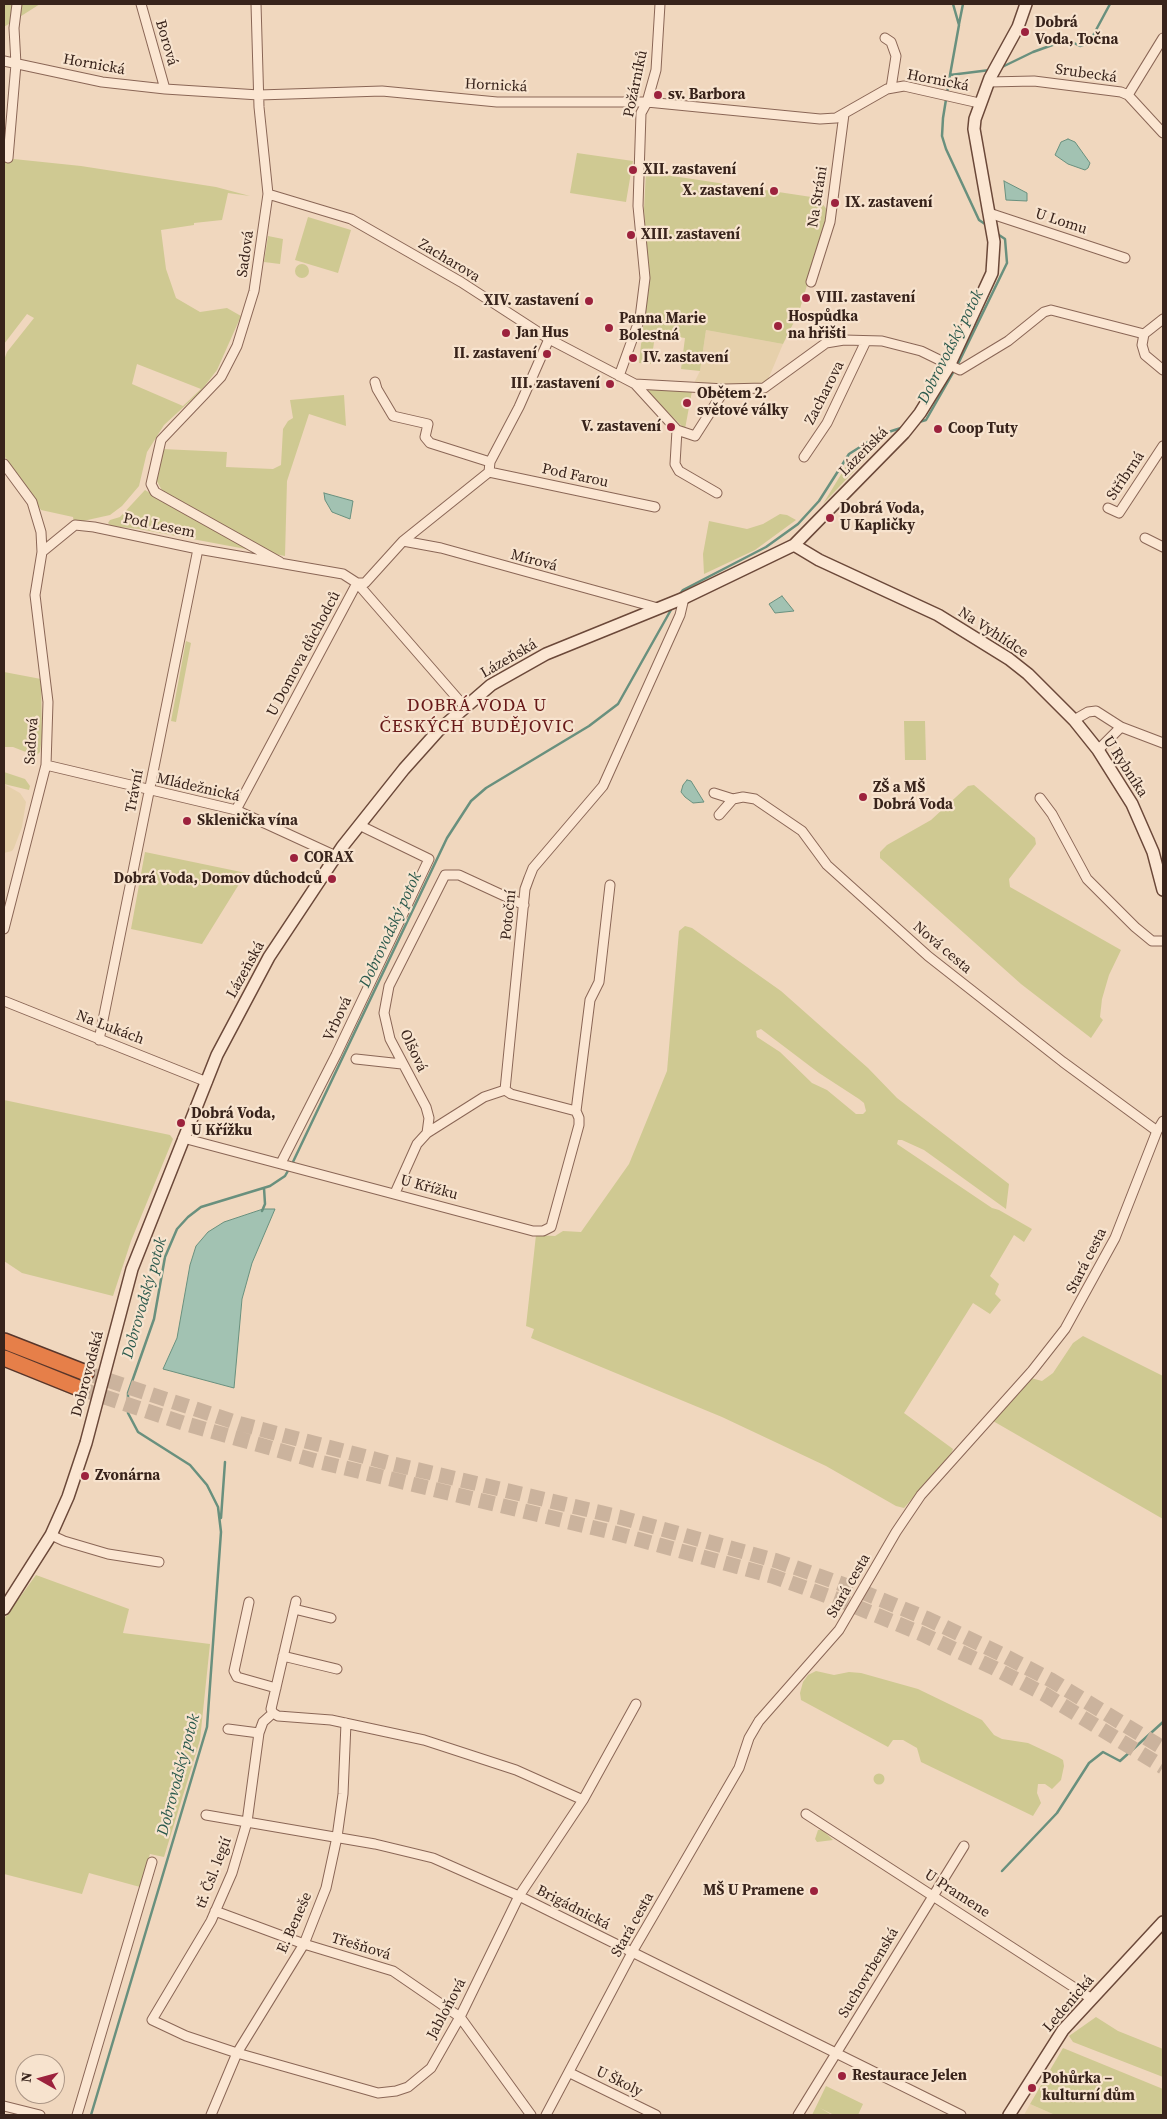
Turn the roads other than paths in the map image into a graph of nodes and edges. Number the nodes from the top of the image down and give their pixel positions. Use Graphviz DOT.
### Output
graph roads {
  1 [pos="17,4"];
  2 [pos="140,4"];
  3 [pos="256,4"];
  4 [pos="660,4"];
  5 [pos="1026,4"];
  6 [pos="885,38"];
  7 [pos="1163,38"];
  8 [pos="4,61"];
  9 [pos="16,64"];
  10 [pos="990,80"];
  11 [pos="891,88"];
  12 [pos="165,89"];
  13 [pos="259,95"];
  14 [pos="1128,95"];
  15 [pos="647,102"];
  16 [pos="980,103"];
  17 [pos="844,114"];
  18 [pos="1163,133"];
  19 [pos="8,158"];
  20 [pos="268,194"];
  21 [pos="990,217"];
  22 [pos="1125,258"];
  23 [pos="810,282"];
  24 [pos="1163,319"];
  25 [pos="1144,334"];
  26 [pos="549,339"];
  27 [pos="866,340"];
  28 [pos="954,367"];
  29 [pos="1163,370"];
  30 [pos="619,376"];
  31 [pos="375,382"];
  32 [pos="635,384"];
  33 [pos="725,389"];
  34 [pos="677,430"];
  35 [pos="1163,446"];
  36 [pos="804,457"];
  37 [pos="490,462"];
  38 [pos="4,464"];
  39 [pos="489,472"];
  40 [pos="717,493"];
  41 [pos="167,499"];
  42 [pos="655,508"];
  43 [pos="1108,508"];
  44 [pos="1145,538"];
  45 [pos="404,541"];
  46 [pos="794,545"];
  47 [pos="1163,547"];
  48 [pos="198,549"];
  49 [pos="42,552"];
  50 [pos="280,562"];
  51 [pos="357,583"];
  52 [pos="684,598"];
  53 [pos="658,608"];
  54 [pos="464,706"];
  55 [pos="1074,720"];
  56 [pos="1121,727"];
  57 [pos="1163,743"];
  58 [pos="1098,750"];
  59 [pos="46,765"];
  60 [pos="150,790"];
  61 [pos="714,793"];
  62 [pos="1040,798"];
  63 [pos="732,799"];
  64 [pos="236,810"];
  65 [pos="719,815"];
  66 [pos="359,825"];
  67 [pos="336,856"];
  68 [pos="610,884"];
  69 [pos="1163,890"];
  70 [pos="524,905"];
  71 [pos="4,929"];
  72 [pos="1163,941"];
  73 [pos="4,1001"];
  74 [pos="99,1040"];
  75 [pos="356,1059"];
  76 [pos="402,1064"];
  77 [pos="207,1082"];
  78 [pos="505,1090"];
  79 [pos="576,1112"];
  80 [pos="1163,1121"];
  81 [pos="1157,1131"];
  82 [pos="427,1133"];
  83 [pos="183,1138"];
  84 [pos="282,1163"];
  85 [pos="395,1193"];
  86 [pos="4,1341"];
  87 [pos="4,1358"];
  88 [pos="86,1373"];
  89 [pos="81,1389"];
  90 [pos="54,1537"];
  91 [pos="159,1562"];
  92 [pos="249,1602"];
  93 [pos="4,1609"];
  94 [pos="330,1618"];
  95 [pos="283,1656"];
  96 [pos="337,1669"];
  97 [pos="276,1688"];
  98 [pos="636,1704"];
  99 [pos="273,1714"];
  100 [pos="346,1723"];
  101 [pos="228,1729"];
  102 [pos="259,1733"];
  103 [pos="583,1800"];
  104 [pos="806,1814"];
  105 [pos="206,1815"];
  106 [pos="247,1822"];
  107 [pos="337,1836"];
  108 [pos="964,1846"];
  109 [pos="152,1862"];
  110 [pos="933,1894"];
  111 [pos="519,1896"];
  112 [pos="215,1911"];
  113 [pos="1163,1922"];
  114 [pos="304,1944"];
  115 [pos="632,1953"];
  116 [pos="1092,1999"];
  117 [pos="460,2017"];
  118 [pos="152,2020"];
  119 [pos="237,2053"];
  120 [pos="836,2053"];
  121 [pos="570,2073"];
  122 [pos="4,2106"];
  123 [pos="40,2115"];
  124 [pos="77,2115"];
  125 [pos="210,2115"];
  126 [pos="531,2115"];
  127 [pos="546,2115"];
  128 [pos="656,2115"];
  129 [pos="798,2115"];
  130 [pos="961,2115"];
  131 [pos="1009,2115"];
  1 -- 9 [label="street"];
  2 -- 12 [label="street, Borová"];
  3 -- 13 [label="street, Sadová"];
  4 -- 15 [label="street, Požárníků"];
  5 -- 10 [label="street"];
  6 -- 11 [label="street"];
  7 -- 14 [label="street"];
  8 -- 9 [label="street, Hornická"];
  9 -- 12 [label="street, Hornická"];
  9 -- 19 [label="street"];
  10 -- 14 [label="street, Srubecká"];
  10 -- 16 [label="street"];
  11 -- 16 [label="street, Hornická"];
  11 -- 17 [label="street, Hornická"];
  12 -- 13 [label="street, Hornická"];
  13 -- 15 [label="street, Hornická"];
  13 -- 20 [label="street, Sadová"];
  14 -- 18 [label="street, Srubecká"];
  15 -- 17 [label="street, Hornická"];
  15 -- 30 [label="street, Požárníků"];
  16 -- 21 [label="street"];
  17 -- 23 [label="street, Na Stráni"];
  20 -- 26 [label="street, Zacharova"];
  20 -- 41 [label="street, Sadová"];
  21 -- 22 [label="street, U Lomu"];
  21 -- 28 [label="street"];
  24 -- 25 [label="street"];
  25 -- 28 [label="street"];
  25 -- 29 [label="street"];
  26 -- 30 [label="street, Zacharova"];
  26 -- 37 [label="street"];
  27 -- 28 [label="street, Zacharova"];
  27 -- 33 [label="street, Zacharova"];
  27 -- 36 [label="street, Zacharova"];
  28 -- 46 [label="street, Lázeňská"];
  30 -- 32 [label="street, Zacharova"];
  31 -- 37 [label="street"];
  32 -- 33 [label="street, Zacharova"];
  32 -- 34 [label="street, Zacharova"];
  33 -- 34 [label="street"];
  34 -- 40 [label="street"];
  35 -- 43 [label="street, Stříbrná"];
  37 -- 39 [label="street"];
  38 -- 49 [label="street, Sadová"];
  39 -- 42 [label="street, Pod Farou"];
  39 -- 45 [label="street, U Domova důchodců"];
  41 -- 50 [label="street, Pod Lesem"];
  44 -- 47 [label="street"];
  45 -- 51 [label="street, U Domova důchodců"];
  45 -- 53 [label="street, Mírová"];
  46 -- 52 [label="street, Lázeňská"];
  46 -- 55 [label="street, Na Vyhlídce"];
  48 -- 49 [label="street, Pod Lesem"];
  48 -- 50 [label="street, Pod Lesem"];
  48 -- 60 [label="street, Trávní"];
  49 -- 59 [label="street, Sadová"];
  50 -- 51 [label="street, Pod Lesem"];
  51 -- 54 [label="street, Pod Lesem"];
  51 -- 64 [label="street, U Domova důchodců"];
  52 -- 53 [label="street, Lázeňská"];
  52 -- 70 [label="street, Potoční"];
  53 -- 54 [label="street, Lázeňská"];
  54 -- 66 [label="street, Lázeňská"];
  55 -- 56 [label="street"];
  55 -- 58 [label="street, U Rybníka"];
  56 -- 57 [label="street"];
  56 -- 58 [label="street"];
  58 -- 69 [label="street, U Rybníka"];
  59 -- 60 [label="street, Mládežnická"];
  59 -- 71 [label="street, Sadová"];
  60 -- 64 [label="street, Mládežnická"];
  60 -- 74 [label="street, Trávní"];
  61 -- 63 [label="street, Nová cesta"];
  62 -- 72 [label="street"];
  63 -- 65 [label="street"];
  63 -- 81 [label="street, Nová cesta"];
  64 -- 67 [label="street, Mládežnická"];
  66 -- 67 [label="street, Lázeňská"];
  66 -- 84 [label="street, Vrbová"];
  67 -- 77 [label="street, Lázeňská"];
  68 -- 79 [label="street, U Křížku"];
  70 -- 76 [label="street, Olšová"];
  70 -- 78 [label="street, Potoční"];
  73 -- 74 [label="street, Na Lukách"];
  74 -- 77 [label="street, Na Lukách"];
  75 -- 76 [label="street"];
  76 -- 82 [label="street, Olšová"];
  77 -- 83 [label="street, Lázeňská"];
  78 -- 79 [label="street"];
  78 -- 82 [label="street"];
  79 -- 85 [label="street, U Křížku"];
  80 -- 81 [label="street, Stará cesta"];
  81 -- 115 [label="street, Stará cesta"];
  82 -- 85 [label="street"];
  83 -- 84 [label="street, U Křížku"];
  83 -- 90 [label="street, Dobrovodská"];
  84 -- 85 [label="street, U Křížku"];
  86 -- 88 [label="highway"];
  87 -- 89 [label="highway"];
  90 -- 91 [label="street"];
  90 -- 93 [label="street, Dobrovodská"];
  92 -- 97 [label="street"];
  94 -- 95 [label="street"];
  95 -- 96 [label="street"];
  95 -- 97 [label="street"];
  97 -- 99 [label="street"];
  98 -- 103 [label="street, Jabloňová"];
  99 -- 100 [label="street"];
  99 -- 102 [label="street, tř. Čsl. legií"];
  100 -- 103 [label="street"];
  100 -- 107 [label="street, E. Beneše"];
  101 -- 102 [label="street"];
  102 -- 106 [label="street, tř. Čsl. legií"];
  103 -- 111 [label="street, Jabloňová"];
  104 -- 110 [label="street, U Pramene"];
  105 -- 106 [label="street, Brigádnická"];
  106 -- 107 [label="street, Brigádnická"];
  106 -- 112 [label="street, tř. Čsl. legií"];
  107 -- 111 [label="street, Brigádnická"];
  107 -- 114 [label="street, E. Beneše"];
  108 -- 110 [label="street, Suchovrbenská"];
  109 -- 124 [label="street"];
  110 -- 116 [label="street, U Pramene"];
  110 -- 120 [label="street, Suchovrbenská"];
  111 -- 115 [label="street, Brigádnická"];
  111 -- 117 [label="street, Jabloňová"];
  112 -- 114 [label="street, Třešňová"];
  112 -- 118 [label="street, tř. Čsl. legií"];
  113 -- 116 [label="street, Ledenická"];
  114 -- 117 [label="street, Třešňová"];
  114 -- 119 [label="street, E. Beneše"];
  115 -- 120 [label="street, Brigádnická"];
  115 -- 121 [label="street, Stará cesta"];
  116 -- 131 [label="street, Ledenická"];
  117 -- 119 [label="street, Jabloňová"];
  117 -- 126 [label="street, Třešňová"];
  118 -- 119 [label="street, Jabloňová"];
  119 -- 125 [label="street, E. Beneše"];
  120 -- 129 [label="street, Suchovrbenská"];
  120 -- 130 [label="street, Brigádnická"];
  121 -- 127 [label="street, Stará cesta"];
  121 -- 128 [label="street, U Školy"];
  122 -- 123 [label="street"];
}
